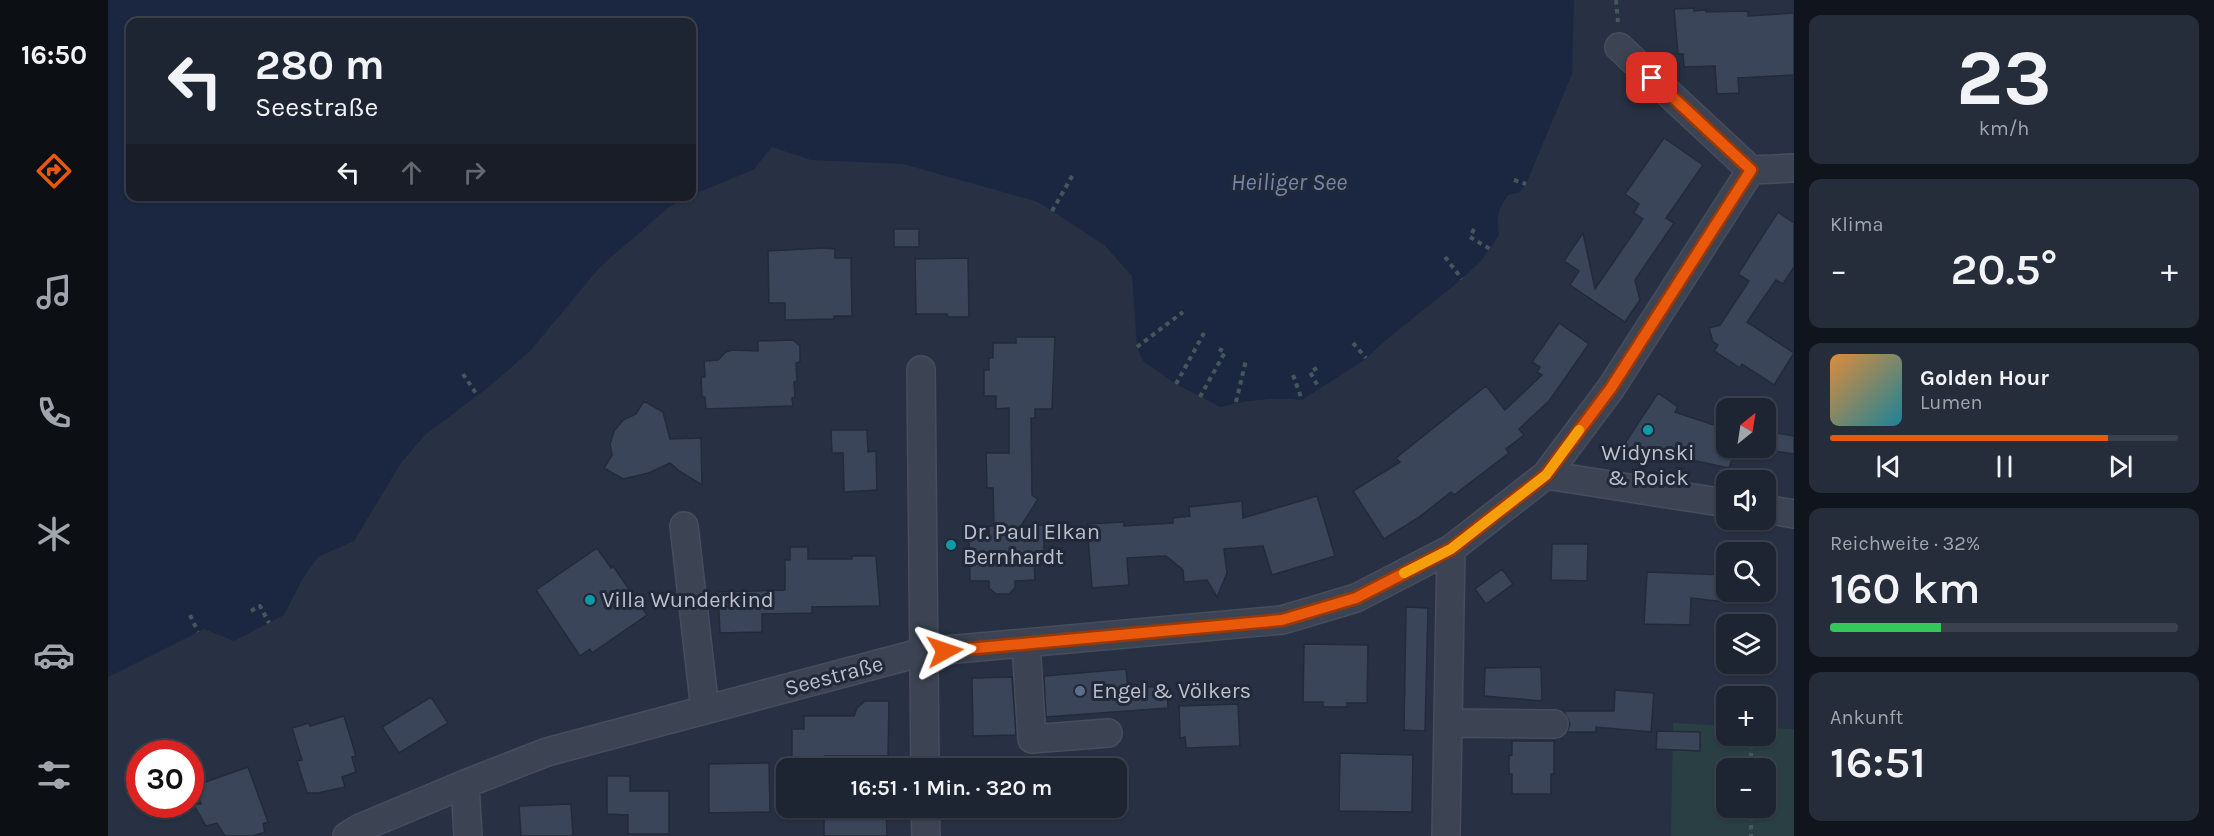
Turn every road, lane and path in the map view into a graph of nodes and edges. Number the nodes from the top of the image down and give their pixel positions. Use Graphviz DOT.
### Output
graph roads {
  1 [pos="1619,47"];
  2 [pos="1794,168"];
  3 [pos="1751,170"];
  4 [pos="1074,173"];
  5 [pos="1514,180"];
  6 [pos="1526,184"];
  7 [pos="1052,211"];
  8 [pos="1474,229"];
  9 [pos="1490,249"];
  10 [pos="1445,257"];
  11 [pos="1462,279"];
  12 [pos="1183,312"];
  13 [pos="1204,333"];
  14 [pos="1353,343"];
  15 [pos="1137,347"];
  16 [pos="1219,349"];
  17 [pos="1366,358"];
  18 [pos="1246,360"];
  19 [pos="1317,368"];
  20 [pos="921,370"];
  21 [pos="464,375"];
  22 [pos="1293,375"];
  23 [pos="1176,384"];
  24 [pos="1319,388"];
  25 [pos="477,395"];
  26 [pos="1200,397"];
  27 [pos="1302,400"];
  28 [pos="1236,402"];
  29 [pos="1546,475"];
  30 [pos="1716,501"];
  31 [pos="1776,511"];
  32 [pos="1794,514"];
  33 [pos="684,526"];
  34 [pos="1451,549"];
  35 [pos="251,611"];
  36 [pos="190,615"];
  37 [pos="268,623"];
  38 [pos="198,632"];
  39 [pos="1026,644"];
  40 [pos="923,652"];
  41 [pos="705,710"];
  42 [pos="1448,723"];
  43 [pos="1554,724"];
  44 [pos="1108,733"];
  45 [pos="925,758"];
  46 [pos="465,784"];
  47 [pos="926,818"];
  48 [pos="1751,818"];
  49 [pos="347,836"];
  50 [pos="468,836"];
  51 [pos="926,836"];
  52 [pos="1446,836"];
  53 [pos="1751,836"];
  1 -- 3 [label="street"];
  2 -- 3 [label="street"];
  3 -- 29 [label="street, Seestraße"];
  4 -- 7 [label="path"];
  5 -- 6 [label="path"];
  8 -- 9 [label="path"];
  10 -- 11 [label="path"];
  12 -- 15 [label="path"];
  13 -- 23 [label="path"];
  14 -- 17 [label="path"];
  16 -- 26 [label="path"];
  18 -- 28 [label="path"];
  19 -- 24 [label="path"];
  20 -- 40 [label="street"];
  21 -- 25 [label="path"];
  22 -- 27 [label="path"];
  29 -- 30 [label="street"];
  29 -- 34 [label="street, Seestraße"];
  31 -- 32 [label="street"];
  33 -- 41 [label="street"];
  34 -- 39 [label="street, Seestraße"];
  34 -- 42 [label="street"];
  35 -- 37 [label="path"];
  36 -- 38 [label="path"];
  39 -- 40 [label="street, Seestraße"];
  39 -- 44 [label="street"];
  40 -- 41 [label="street, Seestraße"];
  40 -- 45 [label="street"];
  41 -- 46 [label="street, Seestraße"];
  42 -- 43 [label="street"];
  42 -- 52 [label="street"];
  46 -- 49 [label="street, Seestraße"];
  46 -- 50 [label="street"];
  47 -- 51 [label="street"];
  48 -- 53 [label="path"];
}
